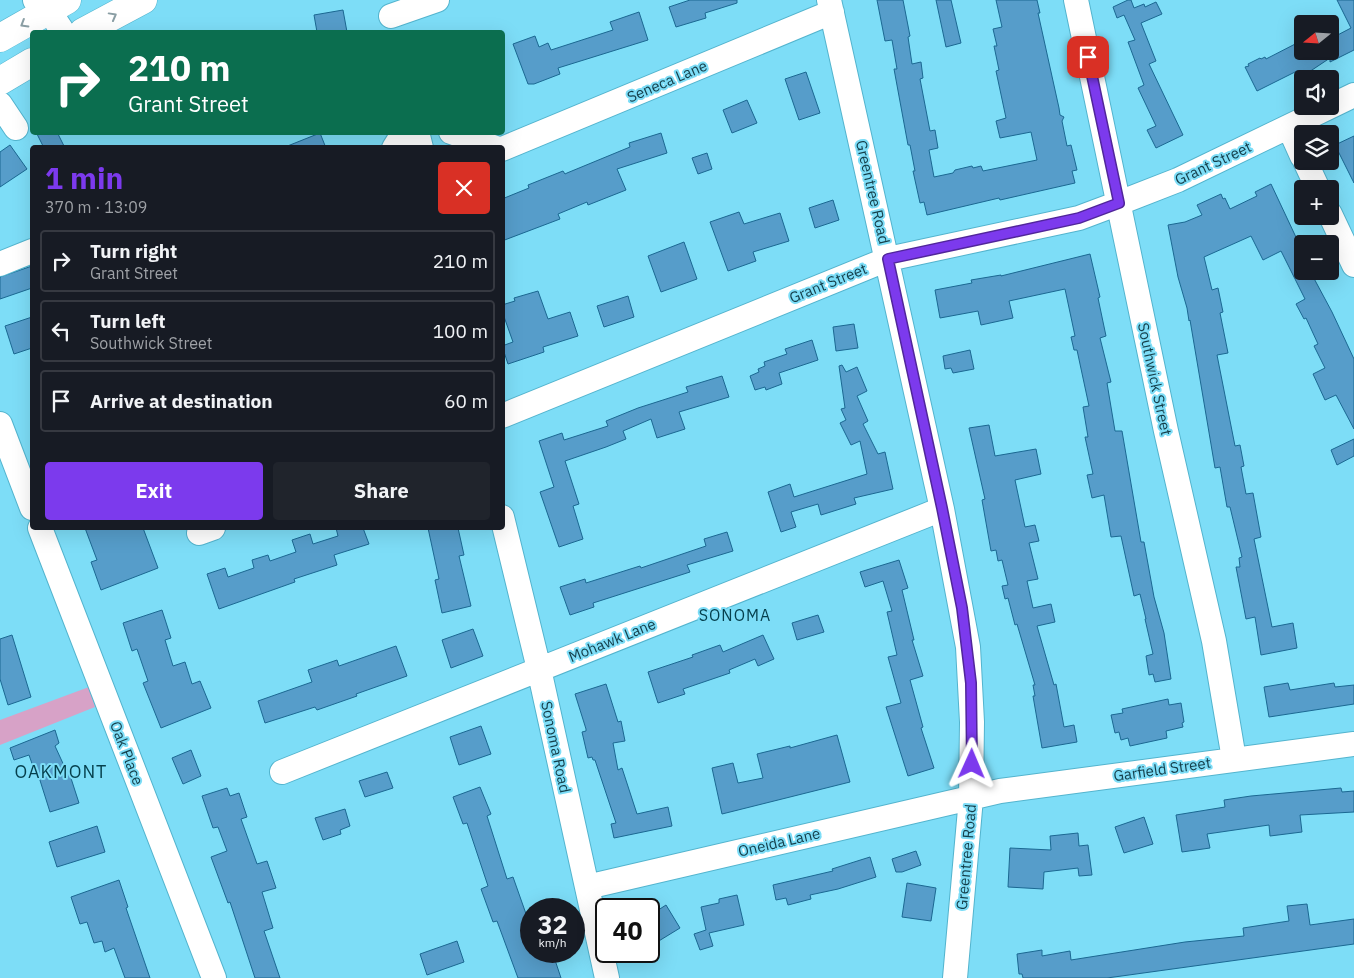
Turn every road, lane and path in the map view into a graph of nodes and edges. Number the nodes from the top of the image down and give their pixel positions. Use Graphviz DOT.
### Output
graph roads {
  1 [pos="143,0"];
  2 [pos="437,0"];
  3 [pos="1076,0"];
  4 [pos="49,3"];
  5 [pos="831,6"];
  6 [pos="391,16"];
  7 [pos="62,30"];
  8 [pos="88,30"];
  9 [pos="0,38"];
  10 [pos="30,63"];
  11 [pos="0,82"];
  12 [pos="1354,95"];
  13 [pos="0,104"];
  14 [pos="1289,127"];
  15 [pos="16,128"];
  16 [pos="459,135"];
  17 [pos="1294,138"];
  18 [pos="488,145"];
  19 [pos="505,148"];
  20 [pos="1119,203"];
  21 [pos="1335,225"];
  22 [pos="30,252"];
  23 [pos="888,259"];
  24 [pos="0,264"];
  25 [pos="1354,265"];
  26 [pos="505,415"];
  27 [pos="0,424"];
  28 [pos="30,503"];
  29 [pos="942,508"];
  30 [pos="505,529"];
  31 [pos="41,530"];
  32 [pos="539,669"];
  33 [pos="1354,744"];
  34 [pos="1234,759"];
  35 [pos="282,772"];
  36 [pos="971,798"];
  37 [pos="587,887"];
  38 [pos="214,978"];
  39 [pos="607,978"];
  40 [pos="955,978"];
  8 -- 1 [label="main road, one-way"];
  2 -- 6 [label="street"];
  3 -- 20 [label="street, Southwick Street"];
  4 -- 7 [label="street"];
  4 -- 9 [label="main road, one-way"];
  5 -- 19 [label="street, Seneca Lane"];
  5 -- 23 [label="street, Greentree Road"];
  10 -- 11 [label="main road"];
  12 -- 14 [label="street, Grant Street"];
  13 -- 15 [label="street"];
  14 -- 17 [label="street"];
  14 -- 20 [label="street, Grant Street"];
  16 -- 18 [label="street"];
  20 -- 23 [label="street, Grant Street"];
  20 -- 34 [label="street, Southwick Street"];
  21 -- 25 [label="street"];
  22 -- 24 [label="street"];
  23 -- 26 [label="street, Grant Street"];
  23 -- 29 [label="street, Greentree Road"];
  27 -- 28 [label="street"];
  29 -- 32 [label="street, Mohawk Lane"];
  29 -- 36 [label="street, Greentree Road"];
  30 -- 32 [label="street, Sonoma Road"];
  31 -- 38 [label="street, Oak Place"];
  32 -- 35 [label="street, Mohawk Lane"];
  32 -- 37 [label="street, Sonoma Road"];
  33 -- 34 [label="street, Garfield Street"];
  34 -- 36 [label="street, Garfield Street"];
  36 -- 37 [label="street, Oneida Lane"];
  36 -- 40 [label="street, Greentree Road"];
  37 -- 39 [label="street, Sonoma Road"];
}
